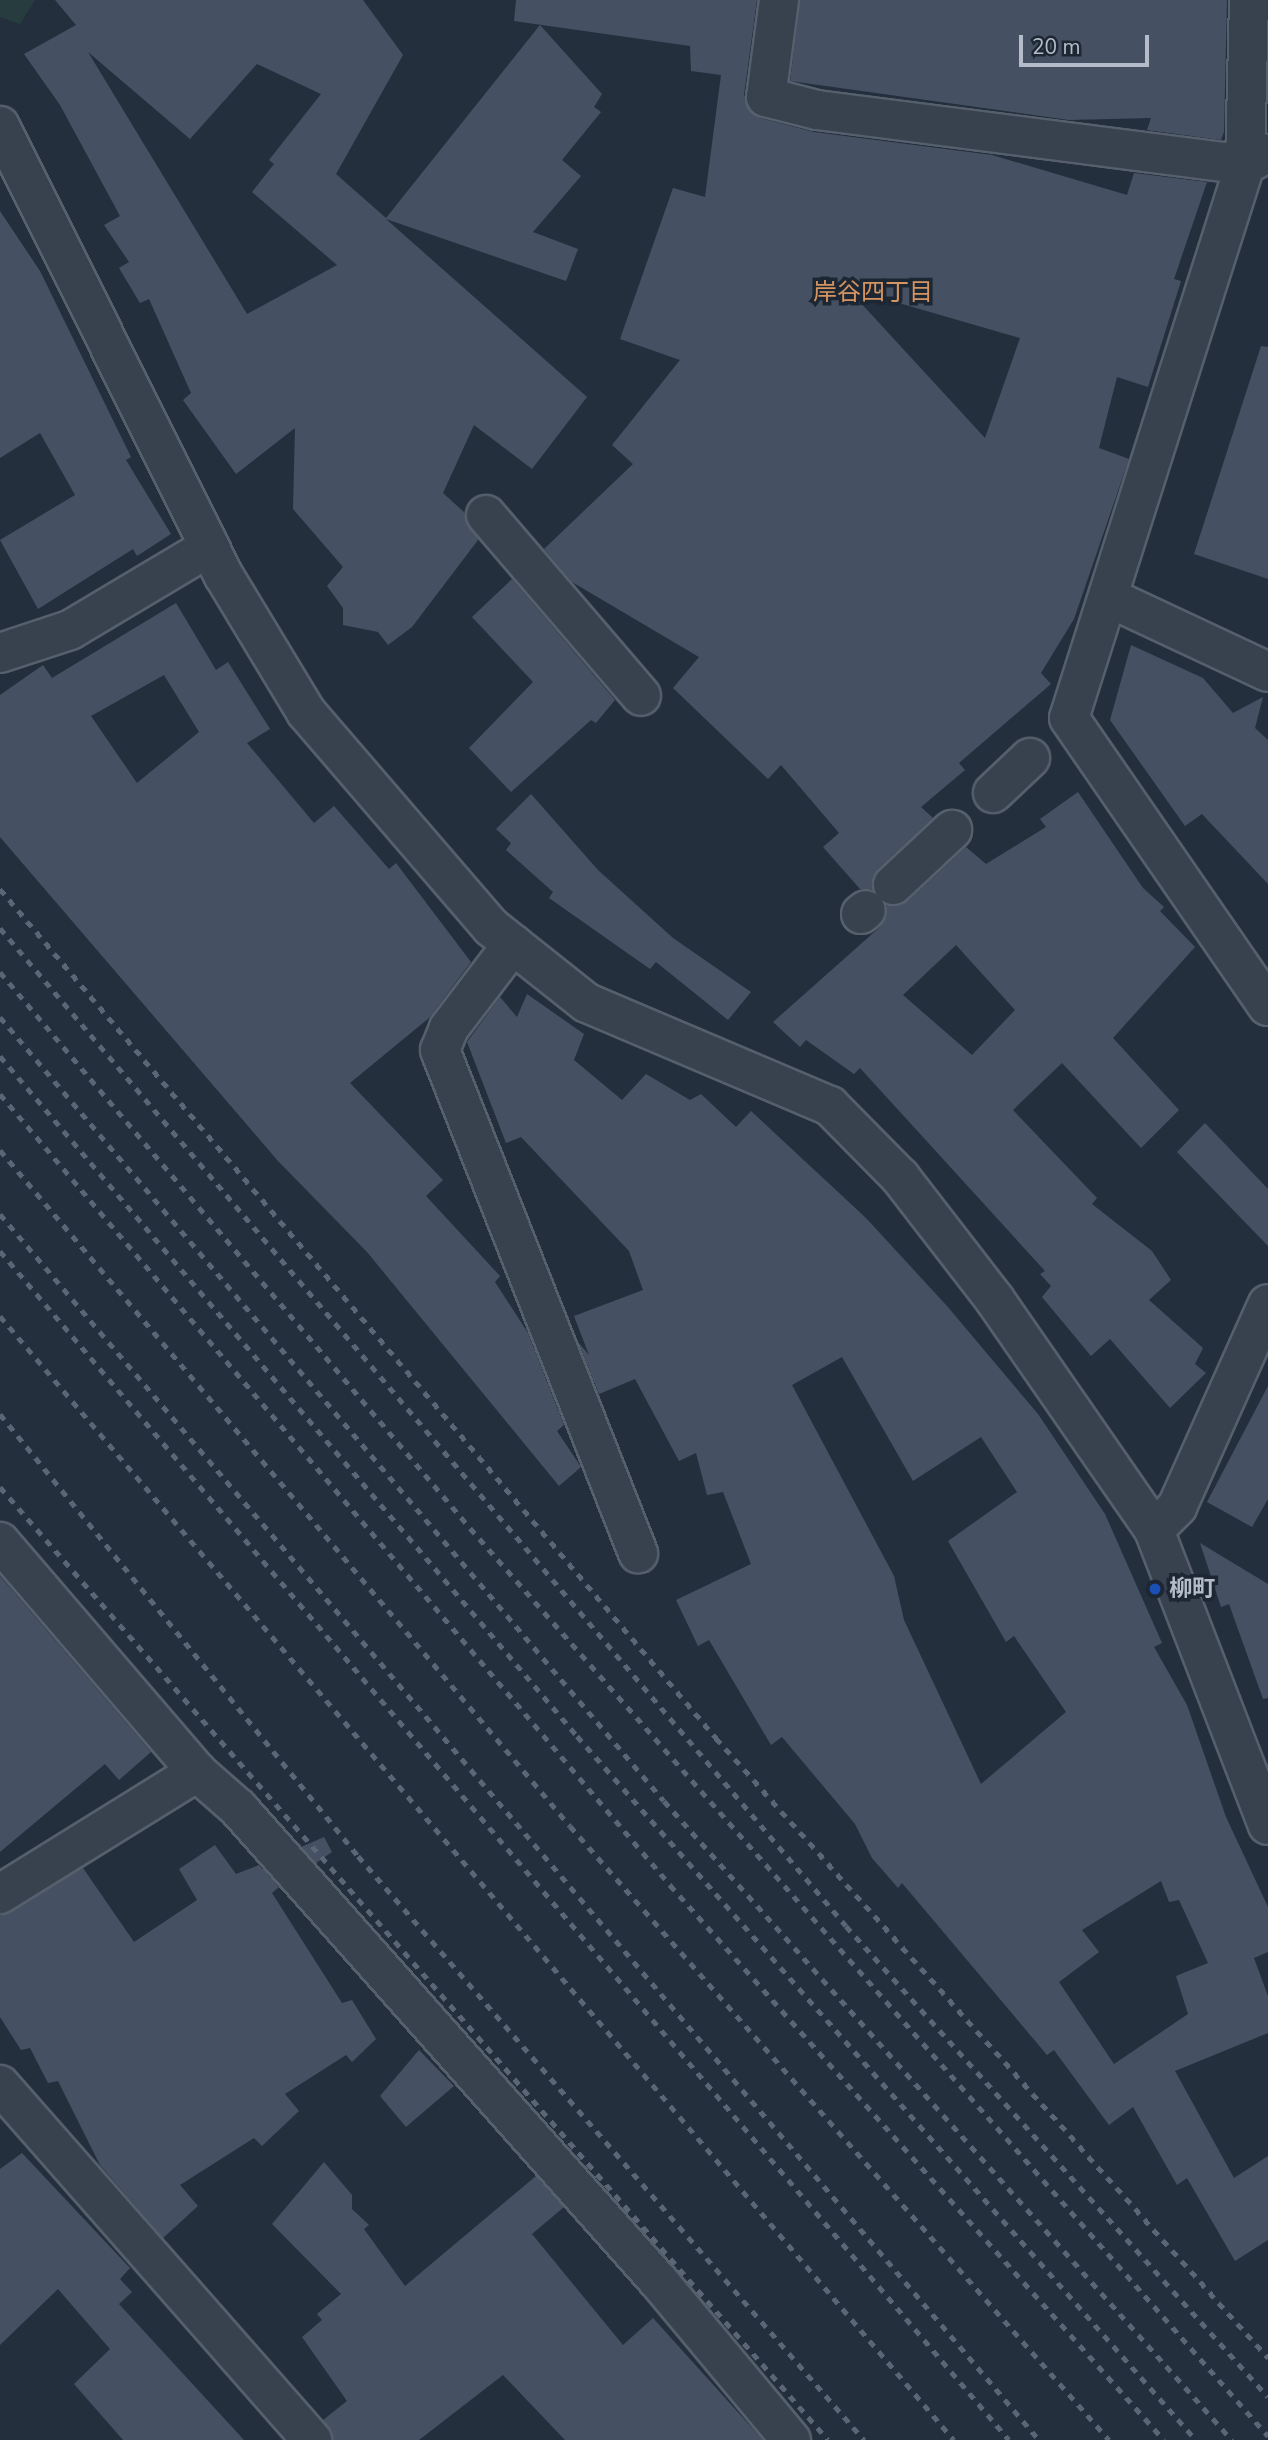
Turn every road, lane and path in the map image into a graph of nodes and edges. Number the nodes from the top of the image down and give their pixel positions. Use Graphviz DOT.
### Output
graph roads {
  1 [pos="779,0"];
  2 [pos="1249,0"];
  3 [pos="0,126"];
  4 [pos="1256,160"];
  5 [pos="486,515"];
  6 [pos="209,547"];
  7 [pos="1110,598"];
  8 [pos="0,653"];
  9 [pos="1268,672"];
  10 [pos="641,696"];
  11 [pos="1053,739"];
  12 [pos="993,793"];
  13 [pos="952,830"];
  14 [pos="873,903"];
  15 [pos="513,944"];
  16 [pos="1268,1006"];
  17 [pos="1268,1304"];
  18 [pos="1154,1530"];
  19 [pos="0,1542"];
  20 [pos="638,1553"];
  21 [pos="197,1772"];
  22 [pos="1268,1825"];
  23 [pos="0,1894"];
  24 [pos="0,2085"];
  25 [pos="312,2440"];
  26 [pos="791,2440"];
  1 -- 4 [label="street"];
  2 -- 4 [label="street"];
  3 -- 6 [label="street"];
  4 -- 7 [label="street"];
  5 -- 10 [label="street"];
  6 -- 8 [label="street"];
  6 -- 15 [label="street"];
  7 -- 9 [label="street"];
  7 -- 11 [label="street"];
  11 -- 12 [label="street"];
  11 -- 16 [label="street"];
  13 -- 14 [label="street"];
  15 -- 18 [label="street"];
  15 -- 20 [label="street"];
  17 -- 18 [label="street"];
  18 -- 22 [label="street"];
  19 -- 21 [label="street"];
  21 -- 23 [label="street"];
  21 -- 26 [label="street"];
  24 -- 25 [label="street"];
}
